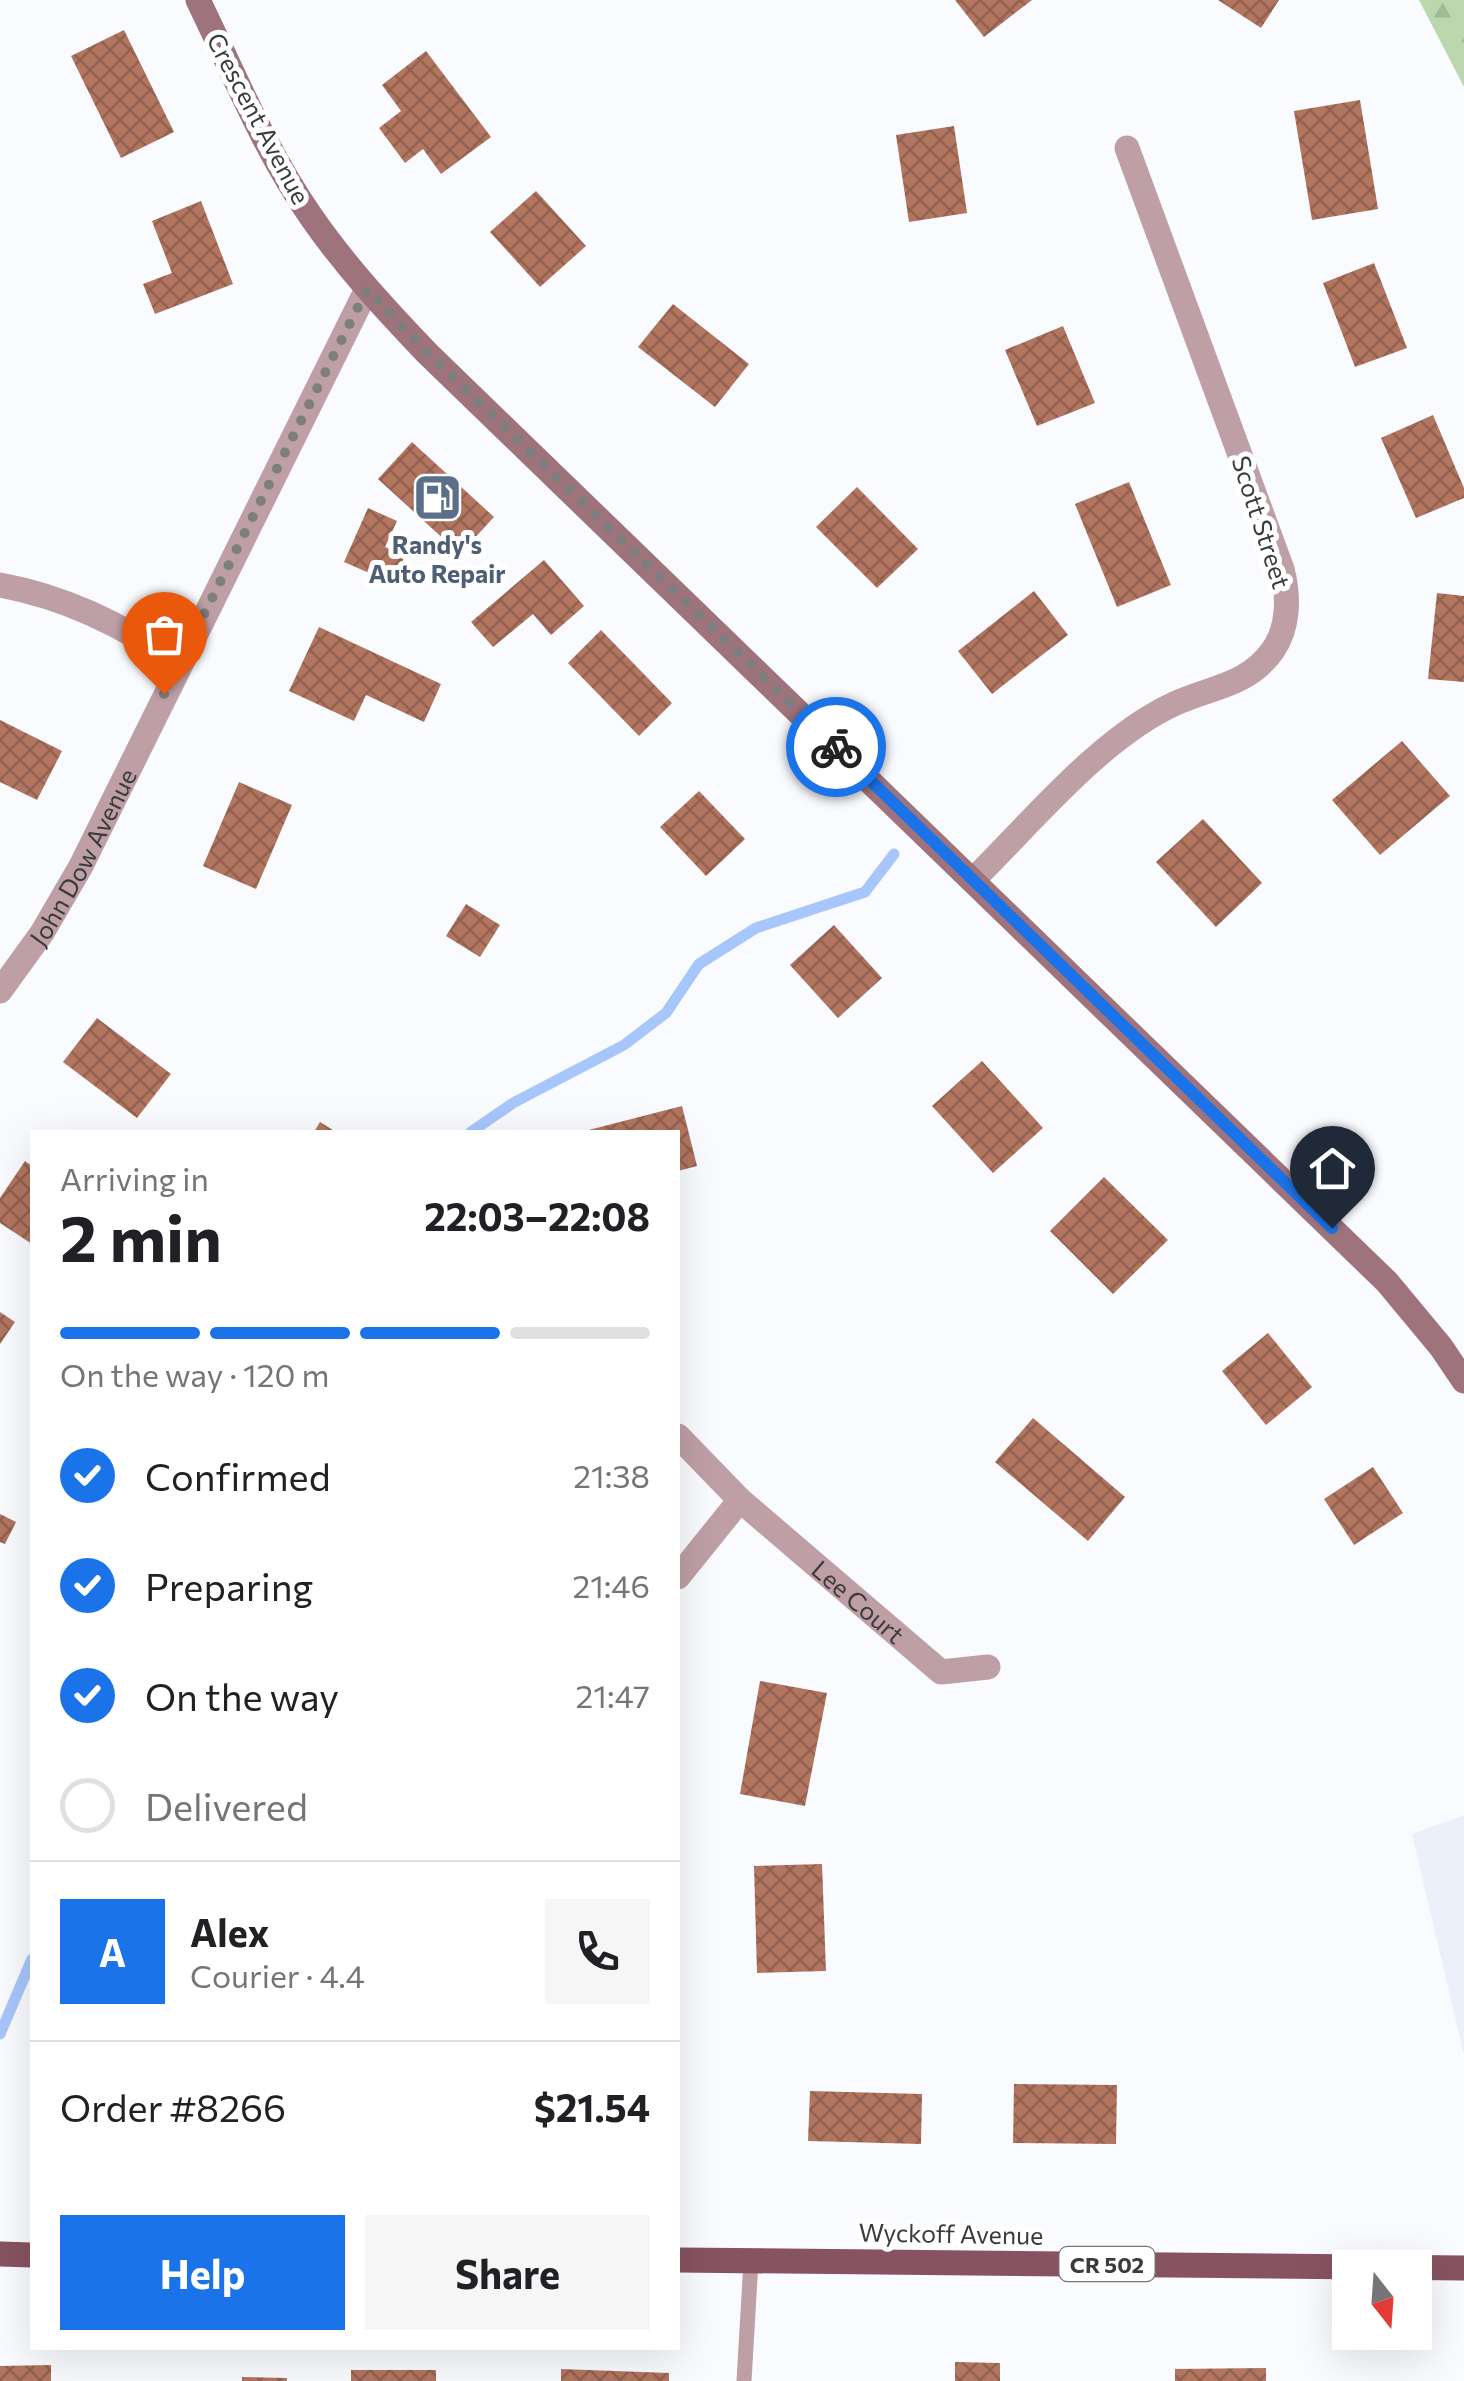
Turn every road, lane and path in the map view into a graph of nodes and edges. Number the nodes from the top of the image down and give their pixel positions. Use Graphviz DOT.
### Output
graph roads {
  1 [pos="198,0"];
  2 [pos="1127,148"];
  3 [pos="367,289"];
  4 [pos="0,585"];
  5 [pos="179,664"];
  6 [pos="973,880"];
  7 [pos="0,991"];
  8 [pos="1464,1381"];
  9 [pos="680,1438"];
  10 [pos="740,1500"];
  11 [pos="680,1575"];
  12 [pos="988,1667"];
  13 [pos="0,2254"];
  14 [pos="30,2254"];
  15 [pos="680,2260"];
  16 [pos="750,2261"];
  17 [pos="1464,2268"];
  18 [pos="744,2381"];
  1 -- 3 [label="main road, Crescent Avenue"];
  2 -- 6 [label="street, Scott Street"];
  3 -- 5 [label="street, John Dow Avenue"];
  3 -- 6 [label="main road, Crescent Avenue"];
  4 -- 5 [label="street"];
  5 -- 7 [label="street, John Dow Avenue"];
  6 -- 8 [label="main road, Crescent Avenue"];
  9 -- 10 [label="street, Lee Court"];
  10 -- 11 [label="street"];
  10 -- 12 [label="street, Lee Court"];
  13 -- 14 [label="main road"];
  15 -- 16 [label="main road, Wyckoff Avenue / CR 502"];
  16 -- 17 [label="main road, Wyckoff Avenue / CR 502"];
  16 -- 18 [label="lane"];
}
